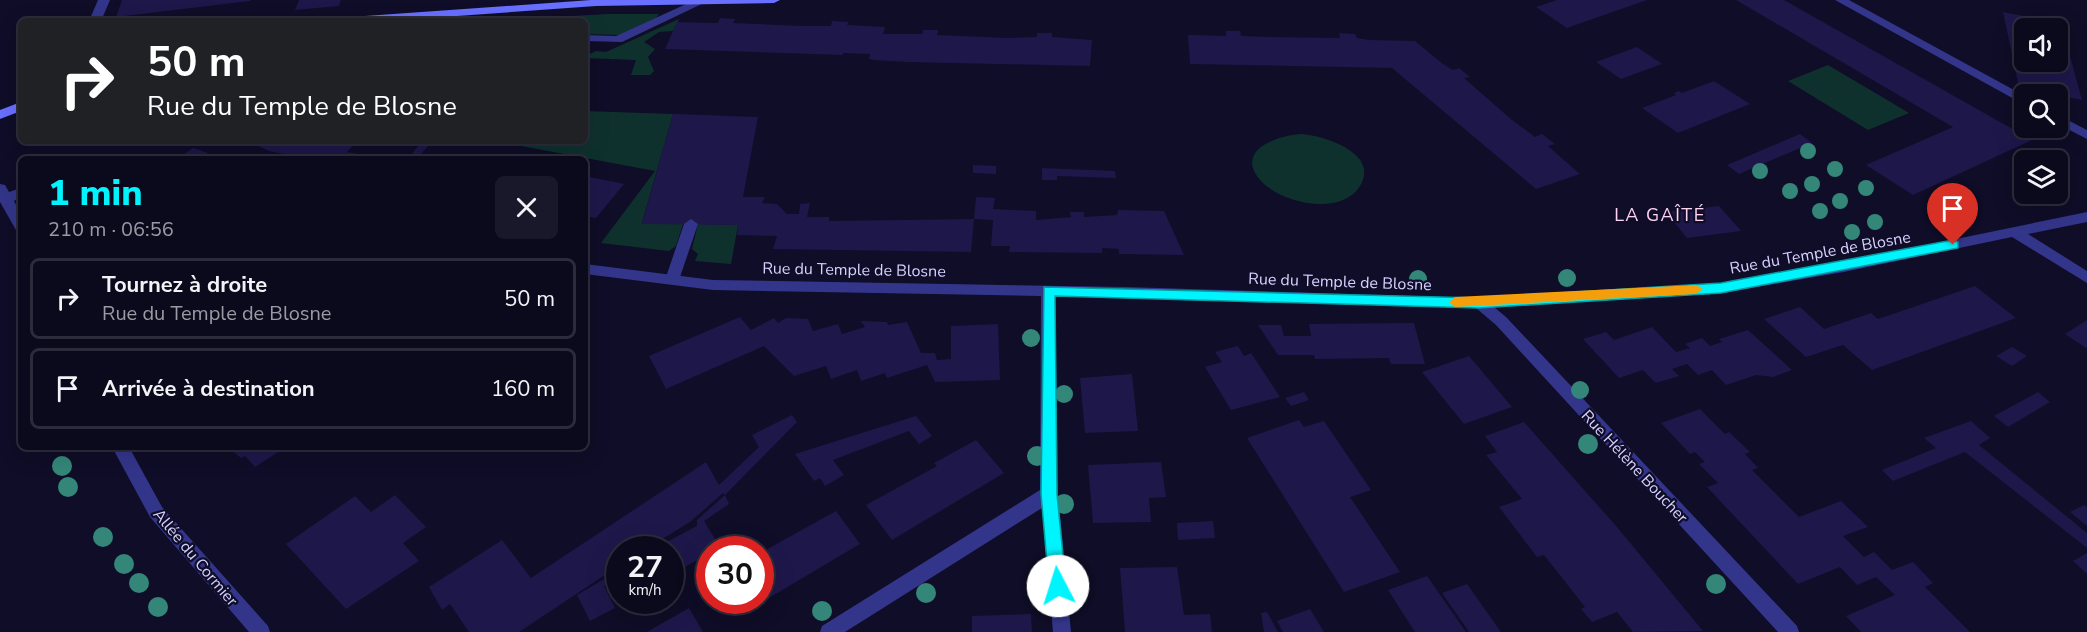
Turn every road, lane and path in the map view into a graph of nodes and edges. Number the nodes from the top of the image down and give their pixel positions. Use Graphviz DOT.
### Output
graph roads {
  1 [pos="104,0"];
  2 [pos="774,0"];
  3 [pos="1841,0"];
  4 [pos="597,1"];
  5 [pos="702,1"];
  6 [pos="96,18"];
  7 [pos="418,18"];
  8 [pos="588,38"];
  9 [pos="2014,95"];
  10 [pos="18,107"];
  11 [pos="0,115"];
  12 [pos="2068,125"];
  13 [pos="2087,135"];
  14 [pos="18,192"];
  15 [pos="2,193"];
  16 [pos="2087,217"];
  17 [pos="18,222"];
  18 [pos="691,224"];
  19 [pos="2013,231"];
  20 [pos="588,269"];
  21 [pos="2087,278"];
  22 [pos="672,280"];
  23 [pos="1048,291"];
  24 [pos="1479,303"];
  25 [pos="122,450"];
  26 [pos="1049,494"];
  27 [pos="261,632"];
  28 [pos="829,632"];
  29 [pos="1062,632"];
  30 [pos="1790,632"];
  1 -- 6 [label="street"];
  2 -- 5 [label="street"];
  3 -- 9 [label="street"];
  4 -- 5 [label="street"];
  4 -- 7 [label="street"];
  5 -- 8 [label="street"];
  10 -- 11 [label="street"];
  12 -- 13 [label="street"];
  14 -- 15 [label="street"];
  15 -- 17 [label="street"];
  16 -- 19 [label="street, Rue du Temple de Blosne"];
  18 -- 22 [label="street"];
  19 -- 21 [label="street"];
  19 -- 24 [label="street, Rue du Temple de Blosne"];
  20 -- 22 [label="street, Rue du Temple de Blosne"];
  22 -- 23 [label="street, Rue du Temple de Blosne"];
  23 -- 24 [label="street, Rue du Temple de Blosne"];
  23 -- 26 [label="street"];
  24 -- 30 [label="street, Rue Hélène Boucher"];
  25 -- 27 [label="street, Allée du Cormier"];
  26 -- 28 [label="street"];
  26 -- 29 [label="street"];
}
